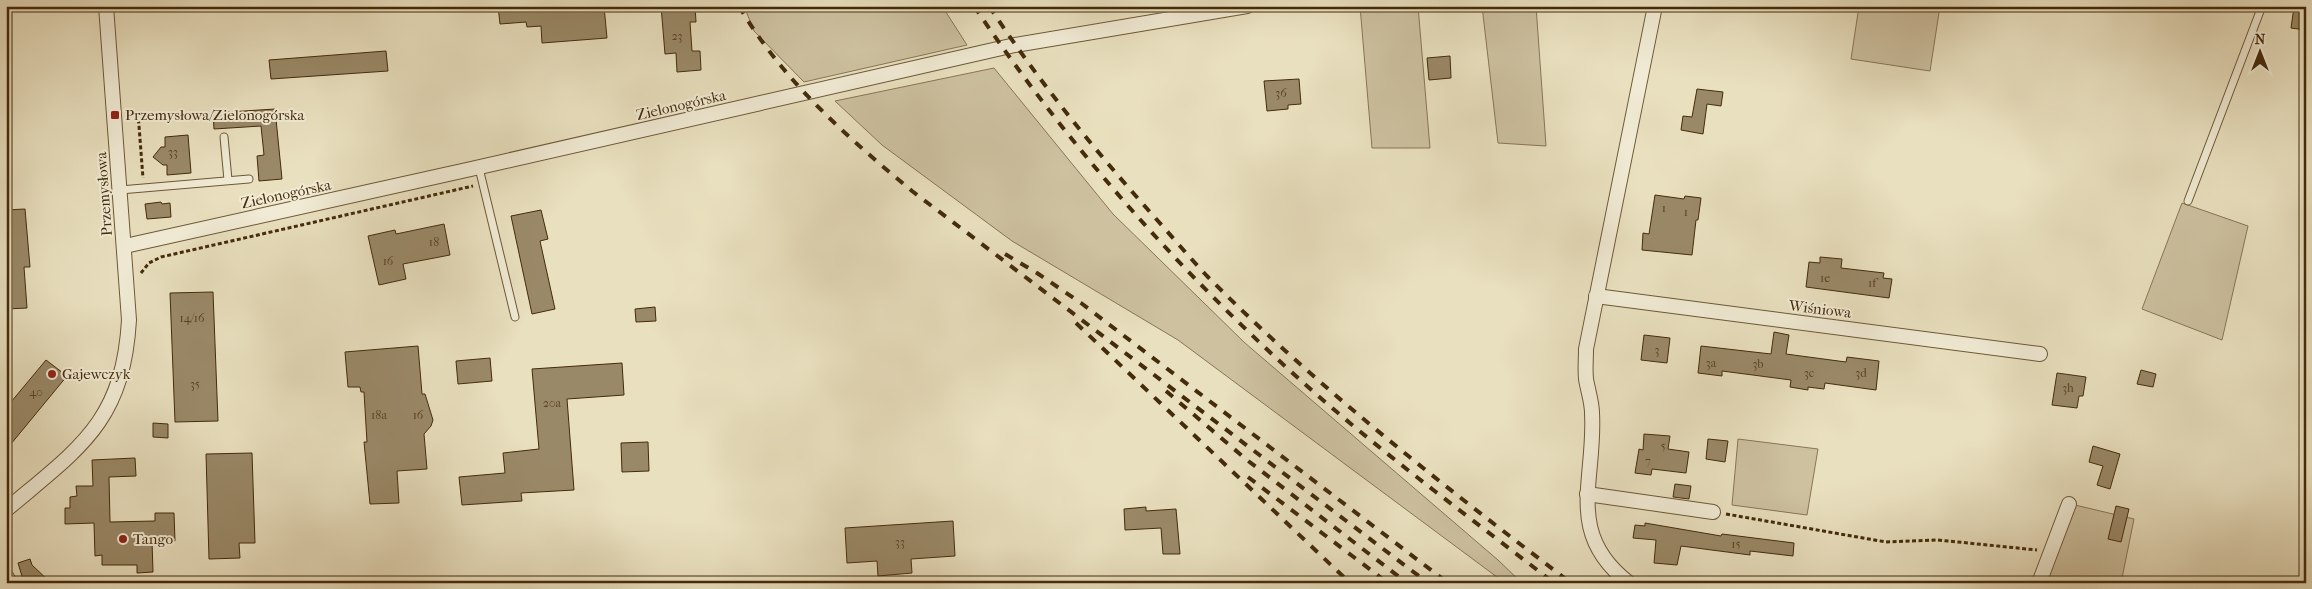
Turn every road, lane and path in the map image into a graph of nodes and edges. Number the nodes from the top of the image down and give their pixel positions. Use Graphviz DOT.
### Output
graph roads {
  1 [pos="106,6"];
  2 [pos="1248,6"];
  3 [pos="1655,6"];
  4 [pos="2262,6"];
  5 [pos="1220,9"];
  6 [pos="138,114"];
  7 [pos="224,137"];
  8 [pos="479,168"];
  9 [pos="249,178"];
  10 [pos="228,180"];
  11 [pos="483,184"];
  12 [pos="144,188"];
  13 [pos="120,190"];
  14 [pos="2188,201"];
  15 [pos="124,246"];
  16 [pos="127,288"];
  17 [pos="1596,296"];
  18 [pos="515,316"];
  19 [pos="2040,354"];
  20 [pos="1587,494"];
  21 [pos="2069,504"];
  22 [pos="6,510"];
  23 [pos="1713,512"];
  24 [pos="2051,551"];
  25 [pos="6,576"];
  26 [pos="10,583"];
  27 [pos="1629,583"];
  28 [pos="2039,583"];
  1 -- 13 [label="street, Przemysłowa"];
  2 -- 5 [label="street, Zielonogórska"];
  3 -- 17 [label="street"];
  4 -- 14 [label="lane"];
  5 -- 8 [label="street, Zielonogórska"];
  6 -- 12 [label="path"];
  7 -- 10 [label="lane"];
  8 -- 11 [label="lane"];
  8 -- 15 [label="street, Zielonogórska"];
  9 -- 10 [label="lane"];
  10 -- 12 [label="lane"];
  11 -- 16 [label="path"];
  11 -- 18 [label="lane"];
  12 -- 13 [label="lane"];
  13 -- 15 [label="street, Przemysłowa"];
  15 -- 16 [label="street, Przemysłowa"];
  16 -- 22 [label="street, Przemysłowa"];
  17 -- 19 [label="street, Wiśniowa"];
  17 -- 20 [label="street"];
  20 -- 23 [label="street"];
  20 -- 27 [label="street"];
  21 -- 24 [label="street"];
  23 -- 24 [label="path"];
  24 -- 28 [label="street"];
  25 -- 26 [label="street"];
}
